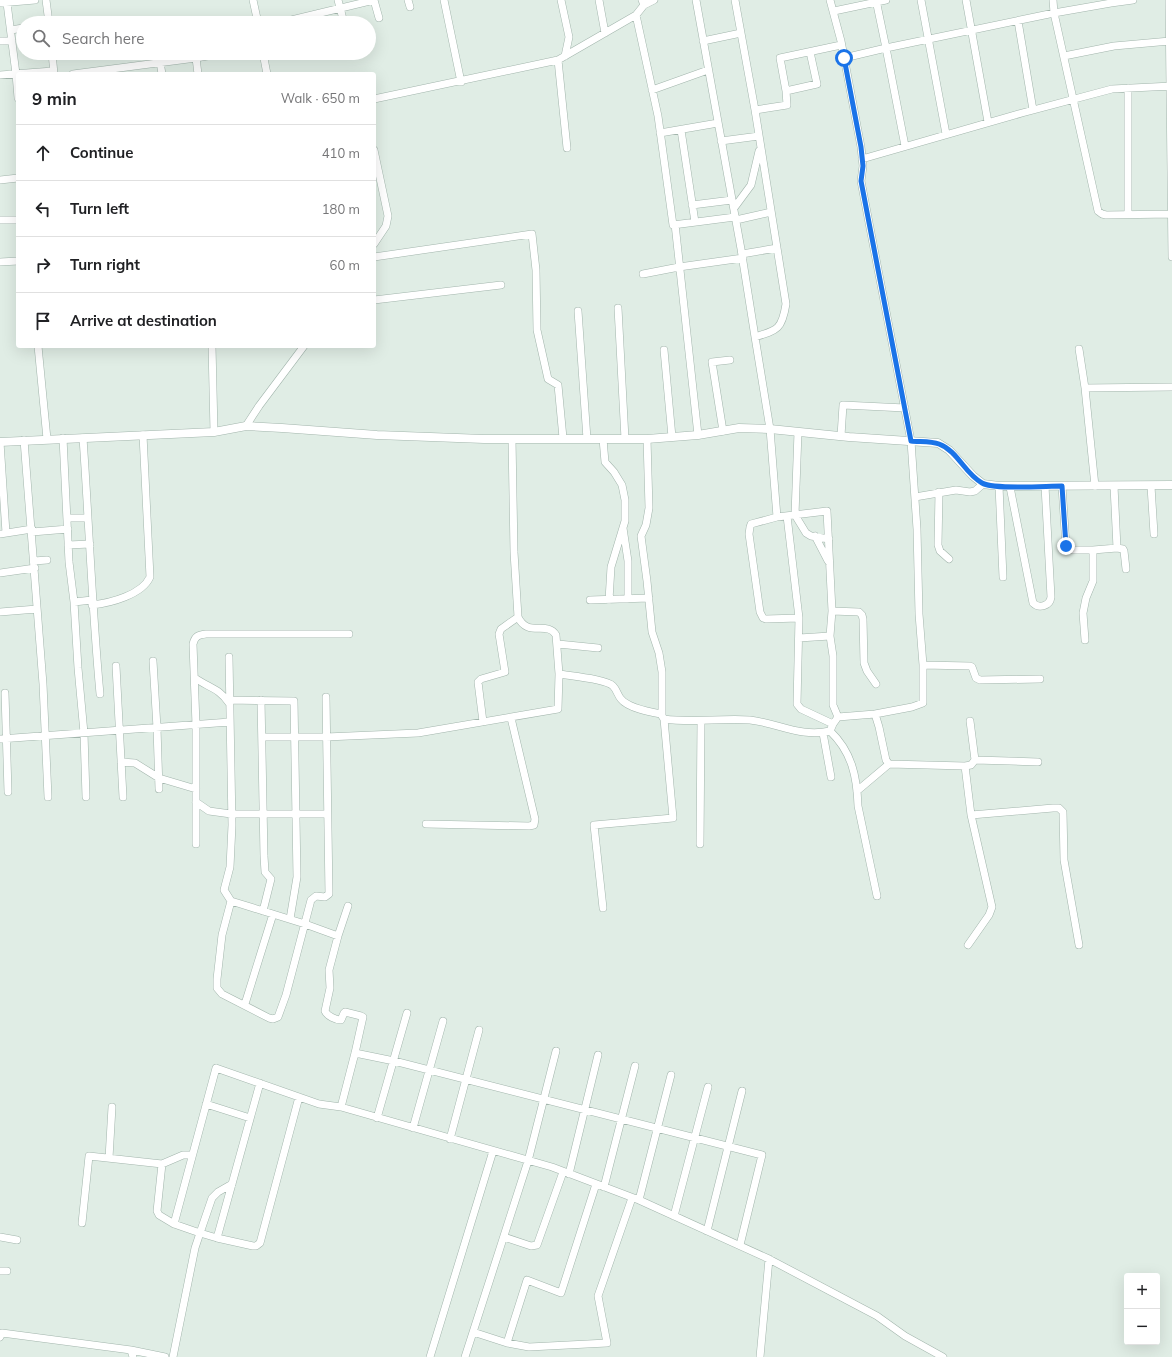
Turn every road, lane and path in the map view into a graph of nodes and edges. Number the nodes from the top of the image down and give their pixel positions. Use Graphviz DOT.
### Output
graph roads {
  1 [pos="35,0"];
  2 [pos="46,0"];
  3 [pos="253,0"];
  4 [pos="338,0"];
  5 [pos="374,0"];
  6 [pos="444,0"];
  7 [pos="561,0"];
  8 [pos="599,0"];
  9 [pos="654,0"];
  10 [pos="696,0"];
  11 [pos="735,0"];
  12 [pos="830,0"];
  13 [pos="886,0"];
  14 [pos="921,0"];
  15 [pos="966,0"];
  16 [pos="1053,0"];
  17 [pos="1133,0"];
  18 [pos="1169,0"];
  19 [pos="876,1"];
  20 [pos="643,2"];
  21 [pos="4,3"];
  22 [pos="340,8"];
  23 [pos="834,11"];
  24 [pos="1054,13"];
  25 [pos="636,15"];
  26 [pos="48,16"];
  27 [pos="256,16"];
  28 [pos="307,16"];
  29 [pos="342,16"];
  30 [pos="379,18"];
  31 [pos="1018,21"];
  32 [pos="16,29"];
  33 [pos="11,30"];
  34 [pos="971,30"];
  35 [pos="605,33"];
  36 [pos="741,33"];
  37 [pos="929,39"];
  38 [pos="0,41"];
  39 [pos="12,41"];
  40 [pos="703,41"];
  41 [pos="1170,42"];
  42 [pos="841,45"];
  43 [pos="886,48"];
  44 [pos="810,52"];
  45 [pos="565,56"];
  46 [pos="1064,56"];
  47 [pos="844,58"];
  48 [pos="53,60"];
  49 [pos="178,60"];
  50 [pos="196,60"];
  51 [pos="264,60"];
  52 [pos="558,60"];
  53 [pos="160,62"];
  54 [pos="708,70"];
  55 [pos="124,71"];
  56 [pos="54,72"];
  57 [pos="106,72"];
  58 [pos="162,72"];
  59 [pos="198,72"];
  60 [pos="267,72"];
  61 [pos="16,74"];
  62 [pos="0,75"];
  63 [pos="461,82"];
  64 [pos="1171,86"];
  65 [pos="1128,88"];
  66 [pos="652,90"];
  67 [pos="786,91"];
  68 [pos="376,99"];
  69 [pos="1073,99"];
  70 [pos="755,110"];
  71 [pos="1033,110"];
  72 [pos="988,122"];
  73 [pos="718,123"];
  74 [pos="681,130"];
  75 [pos="660,133"];
  76 [pos="946,134"];
  77 [pos="759,136"];
  78 [pos="721,141"];
  79 [pos="760,145"];
  80 [pos="905,146"];
  81 [pos="567,148"];
  82 [pos="376,159"];
  83 [pos="862,159"];
  84 [pos="16,178"];
  85 [pos="0,180"];
  86 [pos="732,200"];
  87 [pos="692,205"];
  88 [pos="734,208"];
  89 [pos="771,212"];
  90 [pos="1128,214"];
  91 [pos="1172,214"];
  92 [pos="735,218"];
  93 [pos="0,220"];
  94 [pos="16,220"];
  95 [pos="695,222"];
  96 [pos="675,224"];
  97 [pos="376,241"];
  98 [pos="777,248"];
  99 [pos="742,256"];
  100 [pos="376,257"];
  101 [pos="1172,257"];
  102 [pos="16,261"];
  103 [pos="0,262"];
  104 [pos="679,267"];
  105 [pos="643,274"];
  106 [pos="501,285"];
  107 [pos="376,300"];
  108 [pos="618,308"];
  109 [pos="578,311"];
  110 [pos="755,337"];
  111 [pos="38,348"];
  112 [pos="212,348"];
  113 [pos="302,348"];
  114 [pos="1079,349"];
  115 [pos="664,350"];
  116 [pos="730,360"];
  117 [pos="1172,387"];
  118 [pos="1085,388"];
  119 [pos="905,408"];
  120 [pos="246,426"];
  121 [pos="770,429"];
  122 [pos="723,431"];
  123 [pos="214,432"];
  124 [pos="798,432"];
  125 [pos="142,435"];
  126 [pos="698,435"];
  127 [pos="841,436"];
  128 [pos="672,437"];
  129 [pos="63,438"];
  130 [pos="83,438"];
  131 [pos="563,438"];
  132 [pos="47,439"];
  133 [pos="512,439"];
  134 [pos="587,439"];
  135 [pos="603,439"];
  136 [pos="625,439"];
  137 [pos="647,439"];
  138 [pos="24,440"];
  139 [pos="911,441"];
  140 [pos="0,442"];
  141 [pos="983,484"];
  142 [pos="999,486"];
  143 [pos="1045,486"];
  144 [pos="1062,486"];
  145 [pos="1095,486"];
  146 [pos="1114,486"];
  147 [pos="1152,486"];
  148 [pos="1172,486"];
  149 [pos="1010,487"];
  150 [pos="939,492"];
  151 [pos="915,497"];
  152 [pos="795,515"];
  153 [pos="787,516"];
  154 [pos="777,517"];
  155 [pos="67,518"];
  156 [pos="88,518"];
  157 [pos="623,528"];
  158 [pos="68,529"];
  159 [pos="32,530"];
  160 [pos="3,534"];
  161 [pos="1154,534"];
  162 [pos="815,536"];
  163 [pos="829,539"];
  164 [pos="90,544"];
  165 [pos="68,545"];
  166 [pos="1117,548"];
  167 [pos="1093,550"];
  168 [pos="949,559"];
  169 [pos="34,560"];
  170 [pos="47,560"];
  171 [pos="829,564"];
  172 [pos="34,568"];
  173 [pos="1126,569"];
  174 [pos="0,573"];
  175 [pos="1003,577"];
  176 [pos="649,598"];
  177 [pos="628,599"];
  178 [pos="590,600"];
  179 [pos="609,600"];
  180 [pos="74,602"];
  181 [pos="92,603"];
  182 [pos="37,609"];
  183 [pos="832,611"];
  184 [pos="0,612"];
  185 [pos="518,617"];
  186 [pos="799,618"];
  187 [pos="348,634"];
  188 [pos="830,636"];
  189 [pos="799,638"];
  190 [pos="1085,640"];
  191 [pos="558,644"];
  192 [pos="598,648"];
  193 [pos="228,657"];
  194 [pos="154,661"];
  195 [pos="923,665"];
  196 [pos="116,666"];
  197 [pos="559,674"];
  198 [pos="195,678"];
  199 [pos="1040,679"];
  200 [pos="876,684"];
  201 [pos="5,693"];
  202 [pos="100,694"];
  203 [pos="326,697"];
  204 [pos="261,700"];
  205 [pos="229,701"];
  206 [pos="875,714"];
  207 [pos="663,716"];
  208 [pos="838,717"];
  209 [pos="511,718"];
  210 [pos="701,721"];
  211 [pos="970,721"];
  212 [pos="230,722"];
  213 [pos="483,722"];
  214 [pos="196,725"];
  215 [pos="831,727"];
  216 [pos="157,728"];
  217 [pos="120,731"];
  218 [pos="84,733"];
  219 [pos="823,733"];
  220 [pos="45,736"];
  221 [pos="262,736"];
  222 [pos="294,737"];
  223 [pos="326,737"];
  224 [pos="3,738"];
  225 [pos="975,760"];
  226 [pos="122,762"];
  227 [pos="1038,762"];
  228 [pos="889,764"];
  229 [pos="965,766"];
  230 [pos="831,777"];
  231 [pos="160,778"];
  232 [pos="159,789"];
  233 [pos="196,789"];
  234 [pos="857,791"];
  235 [pos="8,792"];
  236 [pos="48,797"];
  237 [pos="86,797"];
  238 [pos="123,797"];
  239 [pos="196,802"];
  240 [pos="231,814"];
  241 [pos="264,814"];
  242 [pos="296,814"];
  243 [pos="327,814"];
  244 [pos="971,815"];
  245 [pos="426,824"];
  246 [pos="196,844"];
  247 [pos="700,844"];
  248 [pos="877,896"];
  249 [pos="231,901"];
  250 [pos="348,906"];
  251 [pos="604,908"];
  252 [pos="264,911"];
  253 [pos="273,914"];
  254 [pos="290,919"];
  255 [pos="305,924"];
  256 [pos="338,936"];
  257 [pos="968,945"];
  258 [pos="1079,945"];
  259 [pos="245,1004"];
  260 [pos="407,1013"];
  261 [pos="443,1021"];
  262 [pos="480,1030"];
  263 [pos="556,1051"];
  264 [pos="355,1053"];
  265 [pos="598,1055"];
  266 [pos="394,1061"];
  267 [pos="635,1066"];
  268 [pos="429,1070"];
  269 [pos="671,1075"];
  270 [pos="466,1079"];
  271 [pos="260,1083"];
  272 [pos="708,1087"];
  273 [pos="742,1091"];
  274 [pos="299,1097"];
  275 [pos="543,1099"];
  276 [pos="206,1104"];
  277 [pos="112,1107"];
  278 [pos="340,1107"];
  279 [pos="585,1109"];
  280 [pos="250,1118"];
  281 [pos="378,1118"];
  282 [pos="622,1118"];
  283 [pos="658,1127"];
  284 [pos="413,1128"];
  285 [pos="694,1137"];
  286 [pos="450,1139"];
  287 [pos="728,1146"];
  288 [pos="492,1150"];
  289 [pos="192,1155"];
  290 [pos="109,1158"];
  291 [pos="528,1161"];
  292 [pos="162,1164"];
  293 [pos="566,1173"];
  294 [pos="232,1184"];
  295 [pos="596,1184"];
  296 [pos="604,1187"];
  297 [pos="636,1199"];
  298 [pos="674,1216"];
  299 [pos="82,1223"];
  300 [pos="174,1224"];
  301 [pos="707,1231"];
  302 [pos="200,1233"];
  303 [pos="0,1237"];
  304 [pos="504,1237"];
  305 [pos="217,1238"];
  306 [pos="17,1240"];
  307 [pos="740,1245"];
  308 [pos="769,1258"];
  309 [pos="473,1332"];
  310 [pos="0,1337"];
  311 [pos="507,1343"];
  312 [pos="132,1354"];
  313 [pos="165,1357"];
  314 [pos="173,1357"];
  315 [pos="430,1357"];
  316 [pos="465,1357"];
  317 [pos="760,1357"];
  318 [pos="943,1357"];
  1 -- 21 [label="street"];
  2 -- 26 [label="street"];
  3 -- 27 [label="street"];
  4 -- 22 [label="street"];
  5 -- 22 [label="street"];
  5 -- 30 [label="street"];
  6 -- 63 [label="street"];
  7 -- 45 [label="street"];
  8 -- 35 [label="street"];
  9 -- 20 [label="street"];
  10 -- 40 [label="street"];
  11 -- 36 [label="street"];
  12 -- 23 [label="street"];
  13 -- 19 [label="street"];
  14 -- 37 [label="street"];
  15 -- 34 [label="street"];
  16 -- 24 [label="street"];
  17 -- 24 [label="street"];
  18 -- 41 [label="street"];
  19 -- 23 [label="street"];
  19 -- 43 [label="street"];
  20 -- 25 [label="street"];
  21 -- 33 [label="street"];
  22 -- 28 [label="street"];
  22 -- 29 [label="street"];
  23 -- 42 [label="street"];
  24 -- 31 [label="street"];
  24 -- 46 [label="street"];
  25 -- 35 [label="street"];
  25 -- 66 [label="street"];
  31 -- 34 [label="street"];
  31 -- 71 [label="street"];
  32 -- 33 [label="street"];
  33 -- 39 [label="street"];
  34 -- 37 [label="street"];
  34 -- 72 [label="street"];
  35 -- 45 [label="street"];
  36 -- 40 [label="street"];
  36 -- 70 [label="street"];
  37 -- 43 [label="street"];
  37 -- 76 [label="street"];
  38 -- 39 [label="street"];
  39 -- 61 [label="street"];
  40 -- 54 [label="street"];
  41 -- 46 [label="street"];
  41 -- 64 [label="street"];
  42 -- 44 [label="street"];
  42 -- 47 [label="street"];
  43 -- 47 [label="street"];
  43 -- 80 [label="street"];
  44 -- 67 [label="street"];
  44 -- 67 [label="street"];
  45 -- 52 [label="street"];
  46 -- 69 [label="street"];
  47 -- 83 [label="street"];
  48 -- 56 [label="street"];
  49 -- 53 [label="street"];
  50 -- 59 [label="street"];
  51 -- 60 [label="street"];
  52 -- 63 [label="street"];
  52 -- 81 [label="street"];
  53 -- 55 [label="street"];
  53 -- 58 [label="street"];
  54 -- 66 [label="street"];
  54 -- 73 [label="street"];
  55 -- 57 [label="street"];
  61 -- 62 [label="street"];
  63 -- 68 [label="street"];
  64 -- 65 [label="street"];
  64 -- 91 [label="street"];
  65 -- 69 [label="street"];
  65 -- 90 [label="street"];
  66 -- 75 [label="street"];
  67 -- 70 [label="street"];
  69 -- 71 [label="street"];
  69 -- 90 [label="street"];
  70 -- 77 [label="street"];
  71 -- 72 [label="street"];
  72 -- 76 [label="street"];
  73 -- 74 [label="street"];
  73 -- 78 [label="street"];
  74 -- 75 [label="street"];
  74 -- 87 [label="street"];
  75 -- 96 [label="street"];
  76 -- 80 [label="street"];
  77 -- 78 [label="street"];
  77 -- 79 [label="street"];
  78 -- 86 [label="street"];
  79 -- 88 [label="street"];
  79 -- 89 [label="street"];
  80 -- 83 [label="street"];
  82 -- 97 [label="street"];
  83 -- 119 [label="street"];
  84 -- 85 [label="street"];
  86 -- 87 [label="street"];
  86 -- 88 [label="street"];
  87 -- 95 [label="street"];
  88 -- 92 [label="street"];
  89 -- 92 [label="street"];
  89 -- 98 [label="street"];
  90 -- 91 [label="street"];
  91 -- 101 [label="street"];
  92 -- 95 [label="street"];
  92 -- 99 [label="street"];
  93 -- 94 [label="street"];
  95 -- 96 [label="street"];
  96 -- 104 [label="street"];
  98 -- 99 [label="street"];
  98 -- 110 [label="street"];
  99 -- 104 [label="street"];
  99 -- 110 [label="street"];
  100 -- 131 [label="street"];
  102 -- 103 [label="street"];
  104 -- 105 [label="street"];
  104 -- 126 [label="street"];
  106 -- 107 [label="street"];
  108 -- 136 [label="street"];
  109 -- 134 [label="street"];
  110 -- 121 [label="street"];
  111 -- 132 [label="street"];
  112 -- 123 [label="street"];
  113 -- 120 [label="street"];
  114 -- 118 [label="street"];
  115 -- 128 [label="street"];
  116 -- 122 [label="street"];
  117 -- 118 [label="street"];
  118 -- 145 [label="street"];
  119 -- 127 [label="street"];
  119 -- 139 [label="street"];
  120 -- 123 [label="street"];
  120 -- 133 [label="street"];
  121 -- 122 [label="street"];
  121 -- 124 [label="street"];
  121 -- 154 [label="street"];
  122 -- 126 [label="street"];
  123 -- 125 [label="street"];
  124 -- 127 [label="street"];
  124 -- 152 [label="street"];
  125 -- 130 [label="street"];
  125 -- 181 [label="street"];
  126 -- 128 [label="street"];
  127 -- 139 [label="street"];
  128 -- 137 [label="street"];
  129 -- 130 [label="street"];
  129 -- 132 [label="street"];
  129 -- 155 [label="street"];
  130 -- 156 [label="street"];
  131 -- 133 [label="street"];
  131 -- 134 [label="street"];
  132 -- 138 [label="street"];
  133 -- 185 [label="street"];
  134 -- 135 [label="street"];
  135 -- 136 [label="street"];
  135 -- 157 [label="street"];
  136 -- 137 [label="street"];
  137 -- 176 [label="street"];
  138 -- 140 [label="street"];
  138 -- 159 [label="street"];
  139 -- 141 [label="street"];
  139 -- 151 [label="street"];
  140 -- 160 [label="street"];
  141 -- 142 [label="street"];
  141 -- 150 [label="street"];
  142 -- 149 [label="street"];
  142 -- 175 [label="street"];
  143 -- 144 [label="street"];
  143 -- 149 [label="street"];
  143 -- 149 [label="street"];
  144 -- 145 [label="street"];
  144 -- 167 [label="street"];
  145 -- 146 [label="street"];
  146 -- 147 [label="street"];
  146 -- 166 [label="street"];
  147 -- 148 [label="street"];
  147 -- 161 [label="street"];
  150 -- 151 [label="street"];
  150 -- 168 [label="street"];
  151 -- 195 [label="street"];
  152 -- 153 [label="street"];
  152 -- 162 [label="street"];
  152 -- 163 [label="street"];
  153 -- 154 [label="street"];
  153 -- 186 [label="street"];
  154 -- 186 [label="street"];
  155 -- 156 [label="street"];
  155 -- 158 [label="street"];
  156 -- 164 [label="street"];
  157 -- 177 [label="street"];
  157 -- 179 [label="street"];
  158 -- 159 [label="street"];
  158 -- 165 [label="street"];
  159 -- 160 [label="street"];
  159 -- 169 [label="street"];
  162 -- 163 [label="street"];
  162 -- 171 [label="street"];
  163 -- 171 [label="street"];
  164 -- 165 [label="street"];
  164 -- 181 [label="street"];
  165 -- 180 [label="street"];
  166 -- 167 [label="street"];
  166 -- 173 [label="street"];
  167 -- 190 [label="street"];
  169 -- 170 [label="street"];
  169 -- 172 [label="street"];
  171 -- 183 [label="street"];
  172 -- 174 [label="street"];
  172 -- 182 [label="street"];
  176 -- 177 [label="street"];
  176 -- 207 [label="street"];
  177 -- 179 [label="street"];
  178 -- 179 [label="street"];
  180 -- 181 [label="street"];
  180 -- 218 [label="street"];
  181 -- 202 [label="street"];
  182 -- 184 [label="street"];
  182 -- 220 [label="street"];
  183 -- 188 [label="street"];
  183 -- 200 [label="street"];
  185 -- 191 [label="street"];
  185 -- 213 [label="street"];
  186 -- 189 [label="street"];
  187 -- 198 [label="street"];
  188 -- 189 [label="street"];
  188 -- 208 [label="street"];
  189 -- 215 [label="street"];
  191 -- 192 [label="street"];
  191 -- 197 [label="street"];
  193 -- 205 [label="street"];
  194 -- 216 [label="street"];
  195 -- 199 [label="street"];
  195 -- 206 [label="street"];
  196 -- 217 [label="street"];
  197 -- 207 [label="street"];
  197 -- 209 [label="street"];
  198 -- 205 [label="street"];
  198 -- 214 [label="street"];
  201 -- 224 [label="street"];
  203 -- 223 [label="street"];
  204 -- 205 [label="street"];
  204 -- 221 [label="street"];
  204 -- 222 [label="street"];
  205 -- 212 [label="street"];
  206 -- 208 [label="street"];
  206 -- 228 [label="street"];
  207 -- 210 [label="street"];
  207 -- 251 [label="street"];
  208 -- 215 [label="street"];
  209 -- 213 [label="street"];
  209 -- 245 [label="street"];
  210 -- 219 [label="street"];
  210 -- 247 [label="street"];
  211 -- 225 [label="street"];
  212 -- 214 [label="street"];
  212 -- 240 [label="street"];
  213 -- 223 [label="street"];
  214 -- 216 [label="street"];
  214 -- 233 [label="street"];
  215 -- 219 [label="street"];
  215 -- 234 [label="street"];
  216 -- 217 [label="street"];
  216 -- 231 [label="street"];
  217 -- 218 [label="street"];
  217 -- 226 [label="street"];
  218 -- 220 [label="street"];
  218 -- 237 [label="street"];
  219 -- 230 [label="street"];
  220 -- 224 [label="street"];
  220 -- 236 [label="street"];
  221 -- 222 [label="street"];
  221 -- 241 [label="street"];
  222 -- 223 [label="street"];
  222 -- 242 [label="street"];
  223 -- 243 [label="street"];
  224 -- 235 [label="street"];
  225 -- 227 [label="street"];
  225 -- 229 [label="street"];
  226 -- 231 [label="street"];
  226 -- 238 [label="street"];
  228 -- 229 [label="street"];
  228 -- 234 [label="street"];
  229 -- 244 [label="street"];
  231 -- 232 [label="street"];
  231 -- 233 [label="street"];
  233 -- 239 [label="street"];
  234 -- 248 [label="street"];
  239 -- 240 [label="street"];
  239 -- 246 [label="street"];
  240 -- 241 [label="street"];
  240 -- 249 [label="street"];
  241 -- 242 [label="street"];
  241 -- 252 [label="street"];
  242 -- 243 [label="street"];
  242 -- 254 [label="street"];
  243 -- 255 [label="street"];
  244 -- 257 [label="street"];
  244 -- 258 [label="street"];
  249 -- 252 [label="street"];
  249 -- 259 [label="street"];
  250 -- 256 [label="street"];
  252 -- 253 [label="street"];
  253 -- 254 [label="street"];
  253 -- 259 [label="street"];
  254 -- 255 [label="street"];
  255 -- 256 [label="street"];
  255 -- 259 [label="street"];
  256 -- 264 [label="street"];
  260 -- 266 [label="street"];
  261 -- 268 [label="street"];
  262 -- 270 [label="street"];
  263 -- 275 [label="street"];
  264 -- 266 [label="street"];
  264 -- 278 [label="street"];
  265 -- 279 [label="street"];
  266 -- 268 [label="street"];
  266 -- 281 [label="street"];
  267 -- 282 [label="street"];
  268 -- 270 [label="street"];
  268 -- 284 [label="street"];
  269 -- 283 [label="street"];
  270 -- 275 [label="street"];
  270 -- 286 [label="street"];
  271 -- 274 [label="street"];
  271 -- 276 [label="street"];
  271 -- 280 [label="street"];
  272 -- 285 [label="street"];
  273 -- 287 [label="street"];
  274 -- 278 [label="street"];
  274 -- 305 [label="street"];
  275 -- 279 [label="street"];
  275 -- 291 [label="street"];
  276 -- 280 [label="street"];
  276 -- 289 [label="street"];
  277 -- 290 [label="street"];
  278 -- 281 [label="street"];
  279 -- 282 [label="street"];
  279 -- 293 [label="street"];
  280 -- 294 [label="street"];
  281 -- 284 [label="street"];
  282 -- 283 [label="street"];
  282 -- 296 [label="street"];
  283 -- 285 [label="street"];
  283 -- 297 [label="street"];
  284 -- 286 [label="street"];
  285 -- 287 [label="street"];
  285 -- 298 [label="street"];
  286 -- 288 [label="street"];
  287 -- 301 [label="street"];
  287 -- 307 [label="street"];
  288 -- 291 [label="street"];
  288 -- 315 [label="street"];
  289 -- 292 [label="street"];
  289 -- 300 [label="street"];
  290 -- 292 [label="street"];
  290 -- 299 [label="street"];
  291 -- 293 [label="street"];
  291 -- 304 [label="street"];
  292 -- 300 [label="street"];
  293 -- 295 [label="street"];
  293 -- 304 [label="street"];
  294 -- 302 [label="street"];
  294 -- 305 [label="street"];
  295 -- 296 [label="street"];
  295 -- 311 [label="street"];
  296 -- 297 [label="street"];
  297 -- 298 [label="street"];
  297 -- 311 [label="street"];
  298 -- 301 [label="street"];
  300 -- 302 [label="street"];
  301 -- 307 [label="street"];
  302 -- 305 [label="street"];
  302 -- 314 [label="street"];
  303 -- 306 [label="street"];
  304 -- 309 [label="street"];
  307 -- 308 [label="street"];
  308 -- 317 [label="street"];
  308 -- 318 [label="street"];
  309 -- 311 [label="street"];
  309 -- 316 [label="street"];
  310 -- 312 [label="street"];
  312 -- 313 [label="street"];
}
